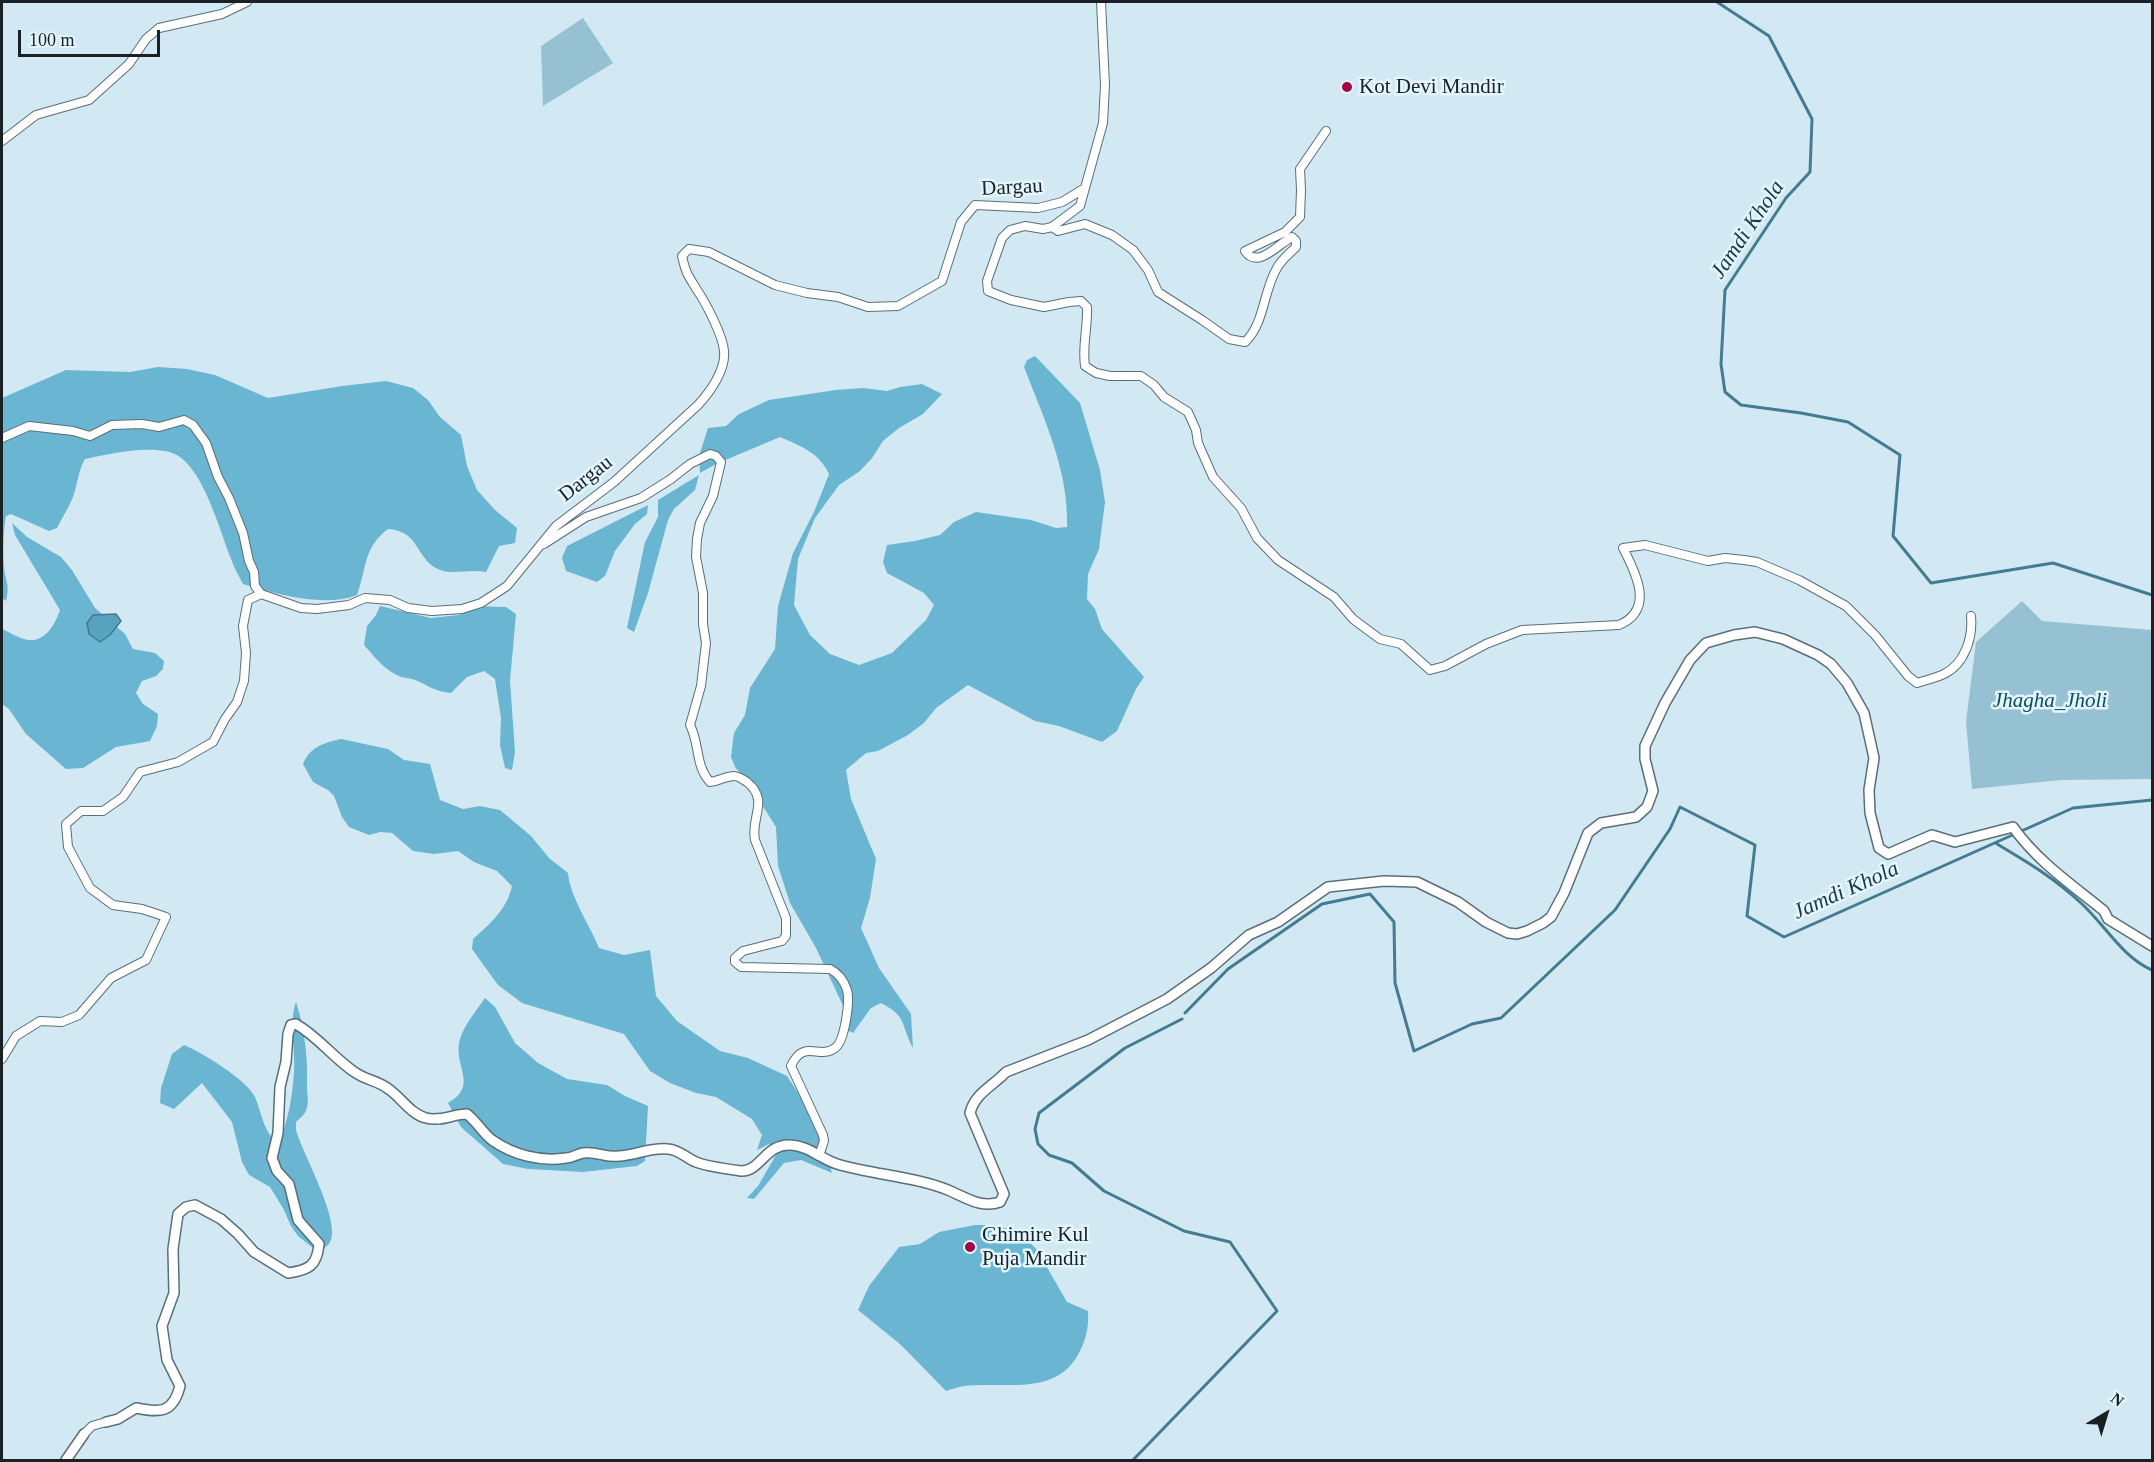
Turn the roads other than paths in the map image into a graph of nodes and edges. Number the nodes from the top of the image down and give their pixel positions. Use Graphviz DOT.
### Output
graph roads {
  1 [pos="247,2"];
  2 [pos="1101,2"];
  3 [pos="1326,131"];
  4 [pos="2,141"];
  5 [pos="1085,188"];
  6 [pos="1052,227"];
  7 [pos="2,438"];
  8 [pos="538,548"];
  9 [pos="261,594"];
  10 [pos="1971,616"];
  11 [pos="2152,945"];
  12 [pos="2,1059"];
  13 [pos="819,1156"];
  14 [pos="106,1422"];
  15 [pos="84,1434"];
  16 [pos="66,1461"];
  1 -- 4 [label="street"];
  2 -- 5 [label="street"];
  3 -- 6 [label="street"];
  5 -- 6 [label="street"];
  5 -- 8 [label="street, Dargau"];
  6 -- 10 [label="street"];
  7 -- 9 [label="street"];
  8 -- 9 [label="street, Dargau"];
  8 -- 13 [label="street"];
  9 -- 12 [label="street"];
  11 -- 13 [label="street"];
  13 -- 14 [label="street"];
  14 -- 15 [label="street"];
  15 -- 16 [label="street"];
}
